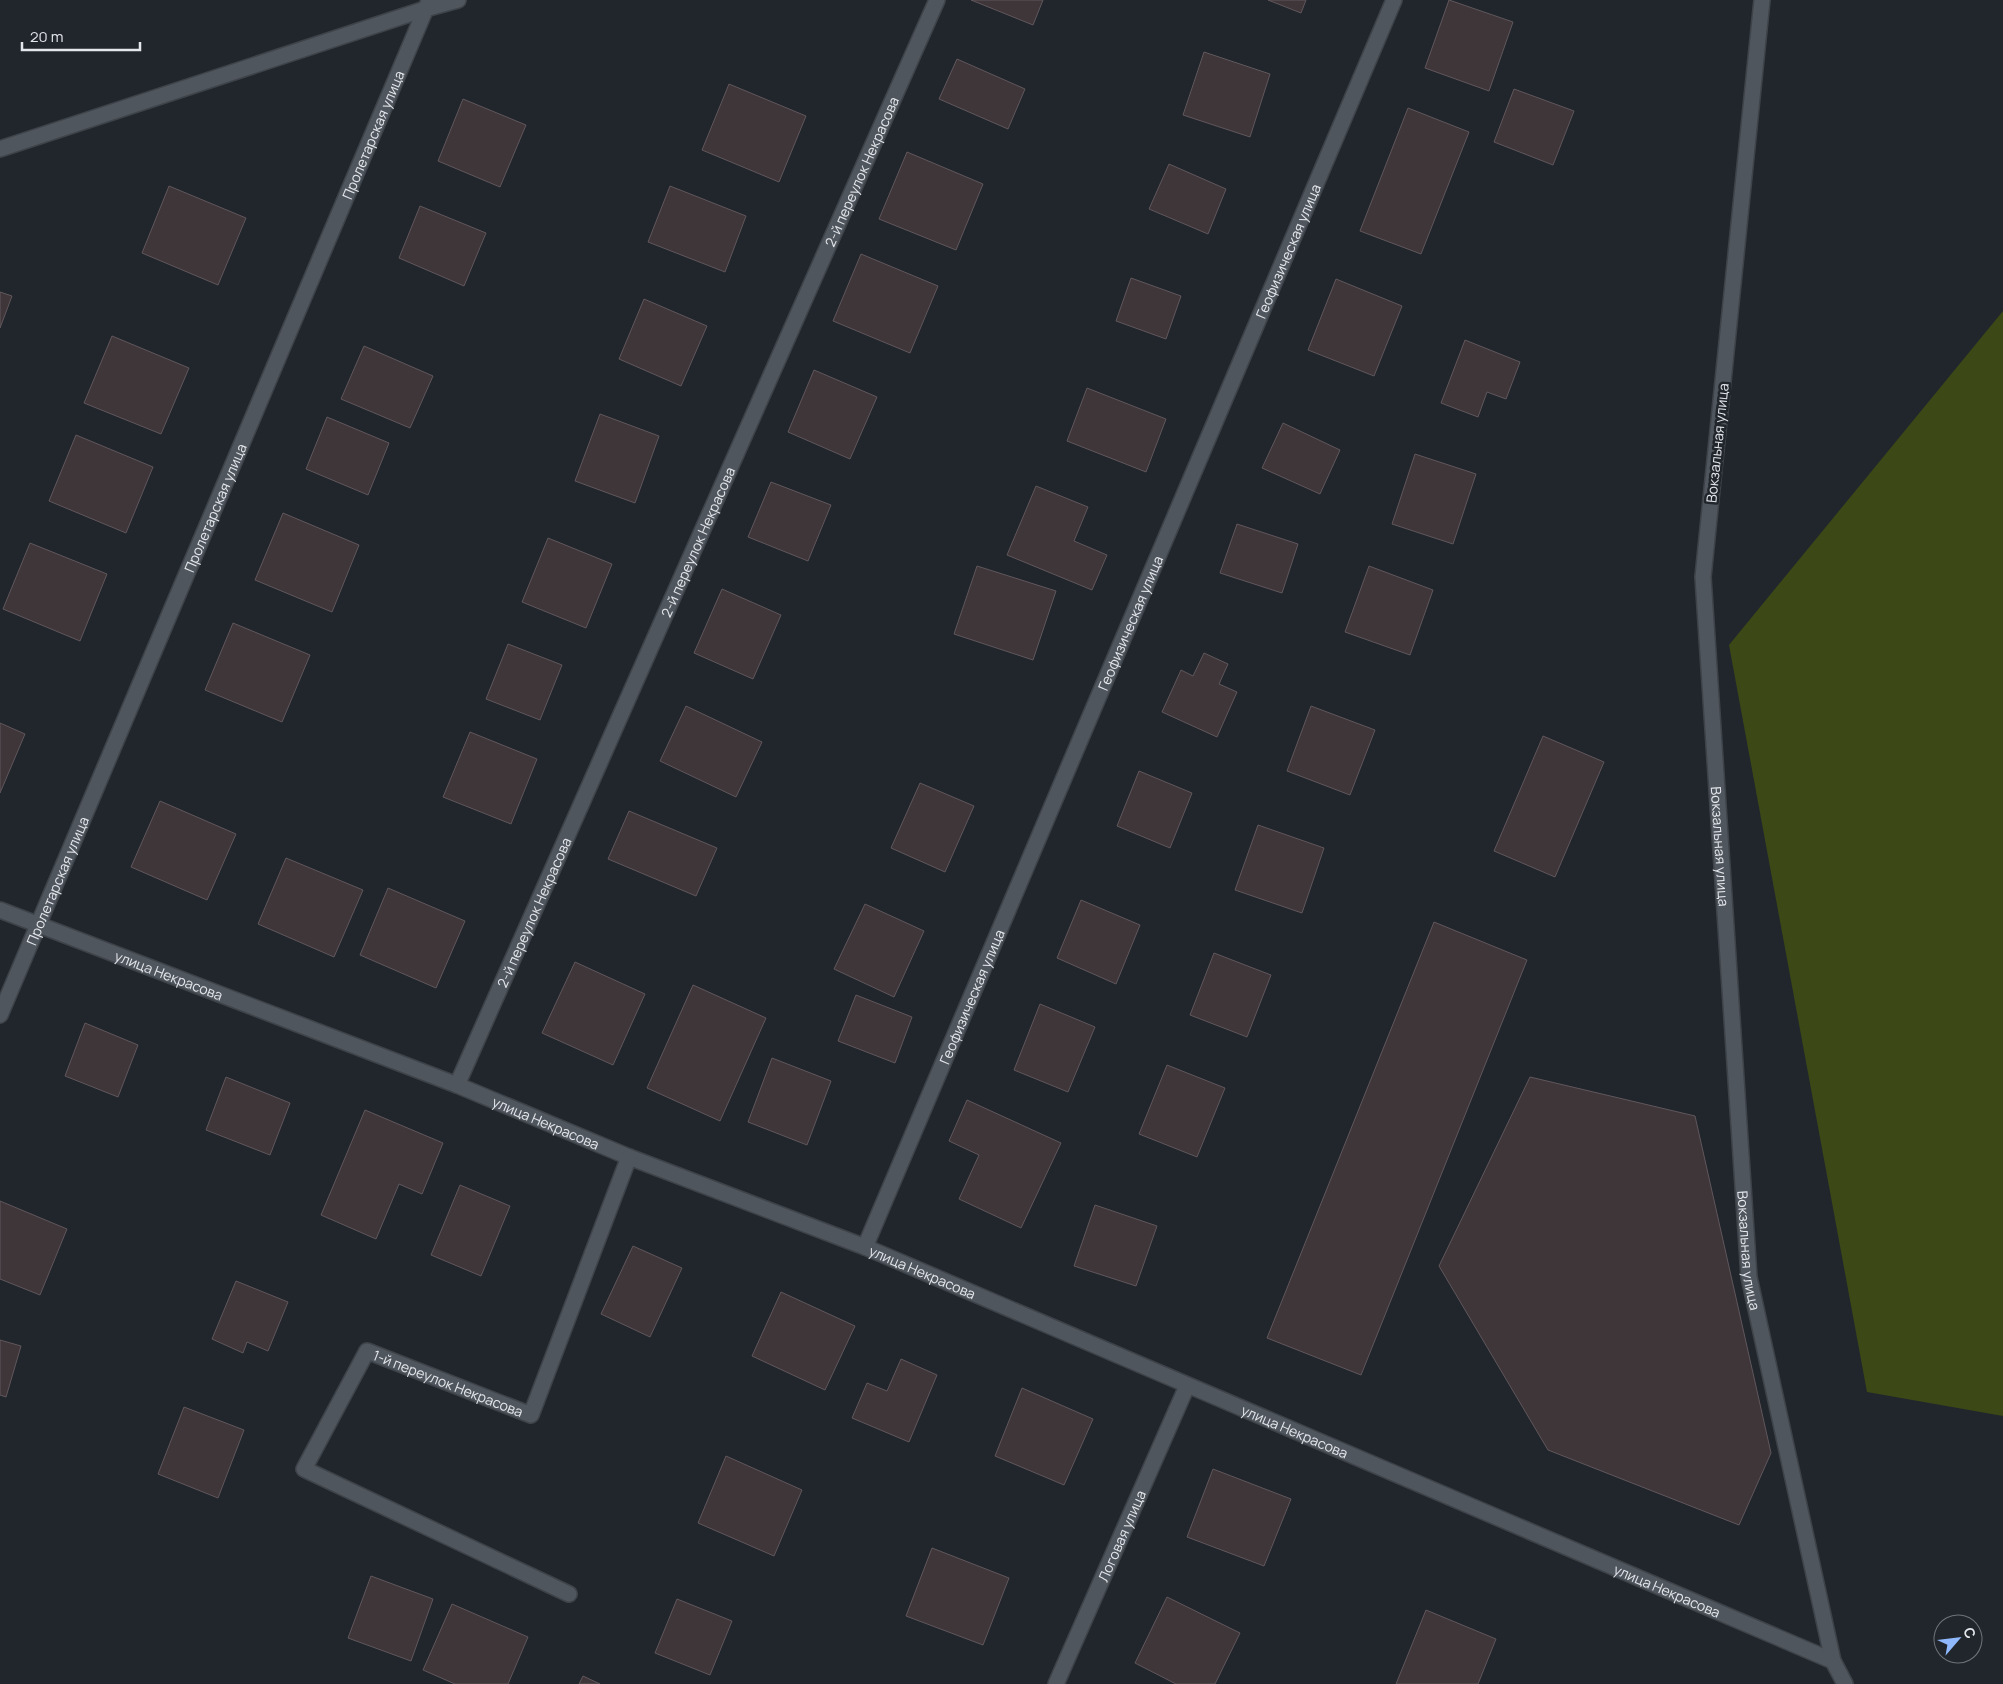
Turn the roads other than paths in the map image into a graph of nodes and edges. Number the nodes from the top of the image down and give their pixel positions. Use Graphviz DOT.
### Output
graph roads {
  1 [pos="458,0"];
  2 [pos="937,0"];
  3 [pos="1394,0"];
  4 [pos="1762,0"];
  5 [pos="428,4"];
  6 [pos="0,149"];
  7 [pos="0,910"];
  8 [pos="36,925"];
  9 [pos="0,1015"];
  10 [pos="458,1085"];
  11 [pos="629,1157"];
  12 [pos="865,1247"];
  13 [pos="1187,1386"];
  14 [pos="569,1594"];
  15 [pos="1833,1661"];
  16 [pos="1056,1684"];
  17 [pos="1844,1684"];
  1 -- 5 [label="street"];
  2 -- 10 [label="street, 2-й переулок Некрасова"];
  3 -- 12 [label="street, Геофизическая улица"];
  4 -- 15 [label="street, Вокзальная улица"];
  5 -- 6 [label="street"];
  5 -- 8 [label="street, Пролетарская улица"];
  7 -- 8 [label="street, улица Некрасова"];
  8 -- 9 [label="street, Пролетарская улица"];
  8 -- 10 [label="street, улица Некрасова"];
  10 -- 11 [label="street, улица Некрасова"];
  11 -- 12 [label="street, улица Некрасова"];
  11 -- 14 [label="street, 1-й переулок Некрасова"];
  12 -- 13 [label="street, улица Некрасова"];
  13 -- 15 [label="street, улица Некрасова"];
  13 -- 16 [label="street, Логовая улица"];
  15 -- 17 [label="street, Вокзальная улица"];
}
